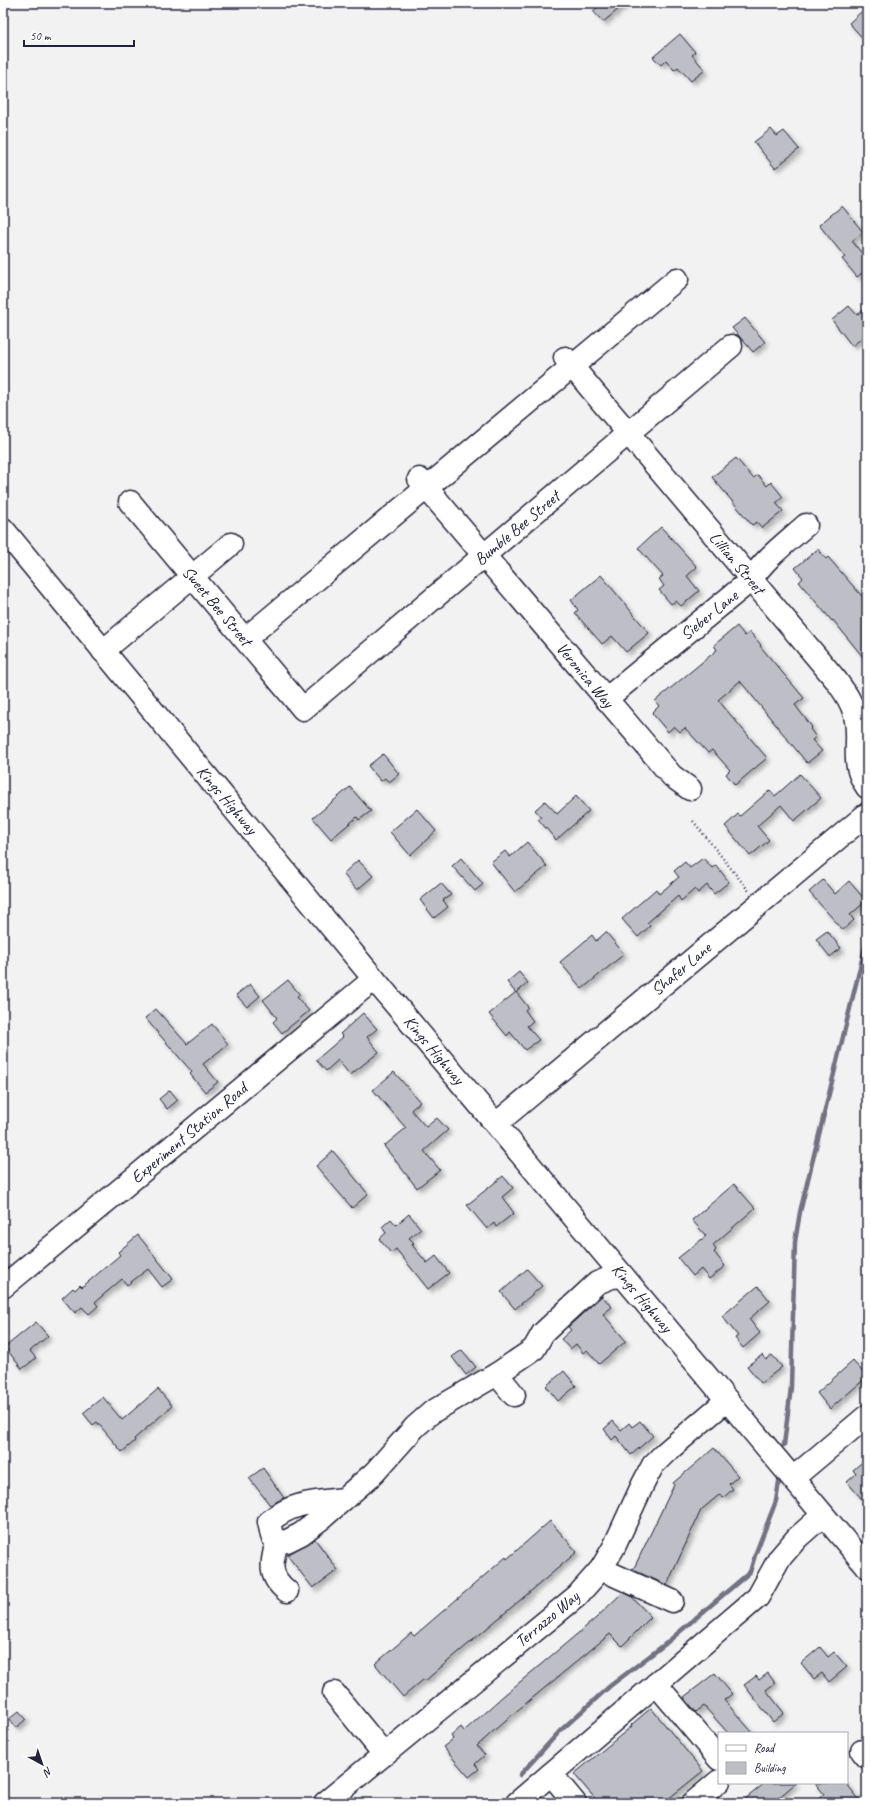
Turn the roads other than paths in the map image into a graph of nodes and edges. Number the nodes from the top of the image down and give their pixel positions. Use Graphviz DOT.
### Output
graph roads {
  1 [pos="678,278"];
  2 [pos="731,346"];
  3 [pos="568,362"];
  4 [pos="628,433"];
  5 [pos="423,483"];
  6 [pos="130,502"];
  7 [pos="806,525"];
  8 [pos="3,530"];
  9 [pos="231,544"];
  10 [pos="484,556"];
  11 [pos="192,576"];
  12 [pos="751,580"];
  13 [pos="245,639"];
  14 [pos="103,651"];
  15 [pos="606,699"];
  16 [pos="303,710"];
  17 [pos="867,787"];
  18 [pos="690,789"];
  19 [pos="867,814"];
  20 [pos="374,979"];
  21 [pos="496,1124"];
  22 [pos="623,1276"];
  23 [pos="3,1287"];
  24 [pos="497,1374"];
  25 [pos="514,1395"];
  26 [pos="727,1400"];
  27 [pos="867,1416"];
  28 [pos="793,1478"];
  29 [pos="823,1515"];
  30 [pos="867,1567"];
  31 [pos="601,1569"];
  32 [pos="287,1591"];
  33 [pos="672,1601"];
  34 [pos="656,1684"];
  35 [pos="334,1693"];
  36 [pos="384,1754"];
  37 [pos="718,1758"];
  38 [pos="551,1774"];
  39 [pos="718,1782"];
  40 [pos="325,1803"];
  41 [pos="516,1803"];
  42 [pos="575,1803"];
  43 [pos="693,1803"];
  1 -- 3 [label="street"];
  2 -- 4 [label="street, Bumble Bee Street"];
  3 -- 4 [label="street, Lillian Street"];
  3 -- 5 [label="street"];
  4 -- 10 [label="street, Bumble Bee Street"];
  4 -- 12 [label="street, Lillian Street"];
  5 -- 10 [label="street, Veronica Way"];
  5 -- 13 [label="street"];
  6 -- 11 [label="street, Sweet Bee Street"];
  7 -- 12 [label="street, Sieber Lane"];
  8 -- 14 [label="street, Kings Highway"];
  9 -- 11 [label="street"];
  10 -- 15 [label="street, Veronica Way"];
  10 -- 16 [label="street, Bumble Bee Street"];
  11 -- 13 [label="street, Sweet Bee Street"];
  11 -- 14 [label="street"];
  12 -- 15 [label="street, Sieber Lane"];
  12 -- 17 [label="street, Lillian Street"];
  13 -- 16 [label="street, Sweet Bee Street"];
  14 -- 20 [label="street, Kings Highway"];
  15 -- 18 [label="street, Veronica Way"];
  19 -- 21 [label="street, Shafer Lane"];
  20 -- 21 [label="street, Kings Highway"];
  20 -- 23 [label="street, Experiment Station Road"];
  21 -- 22 [label="street, Kings Highway"];
  22 -- 24 [label="street"];
  22 -- 26 [label="street, Kings Highway"];
  24 -- 25 [label="street"];
  24 -- 32 [label="street"];
  26 -- 28 [label="street, Kings Highway"];
  26 -- 31 [label="street, Terrazzo Way"];
  27 -- 28 [label="street"];
  28 -- 29 [label="street, Kings Highway"];
  29 -- 30 [label="street, Kings Highway"];
  29 -- 34 [label="street"];
  31 -- 33 [label="street"];
  31 -- 36 [label="street, Terrazzo Way"];
  34 -- 37 [label="street"];
  34 -- 38 [label="street"];
  35 -- 36 [label="street"];
  36 -- 40 [label="street, Terrazzo Way"];
  38 -- 41 [label="street"];
  38 -- 42 [label="street"];
  39 -- 43 [label="street"];
}
